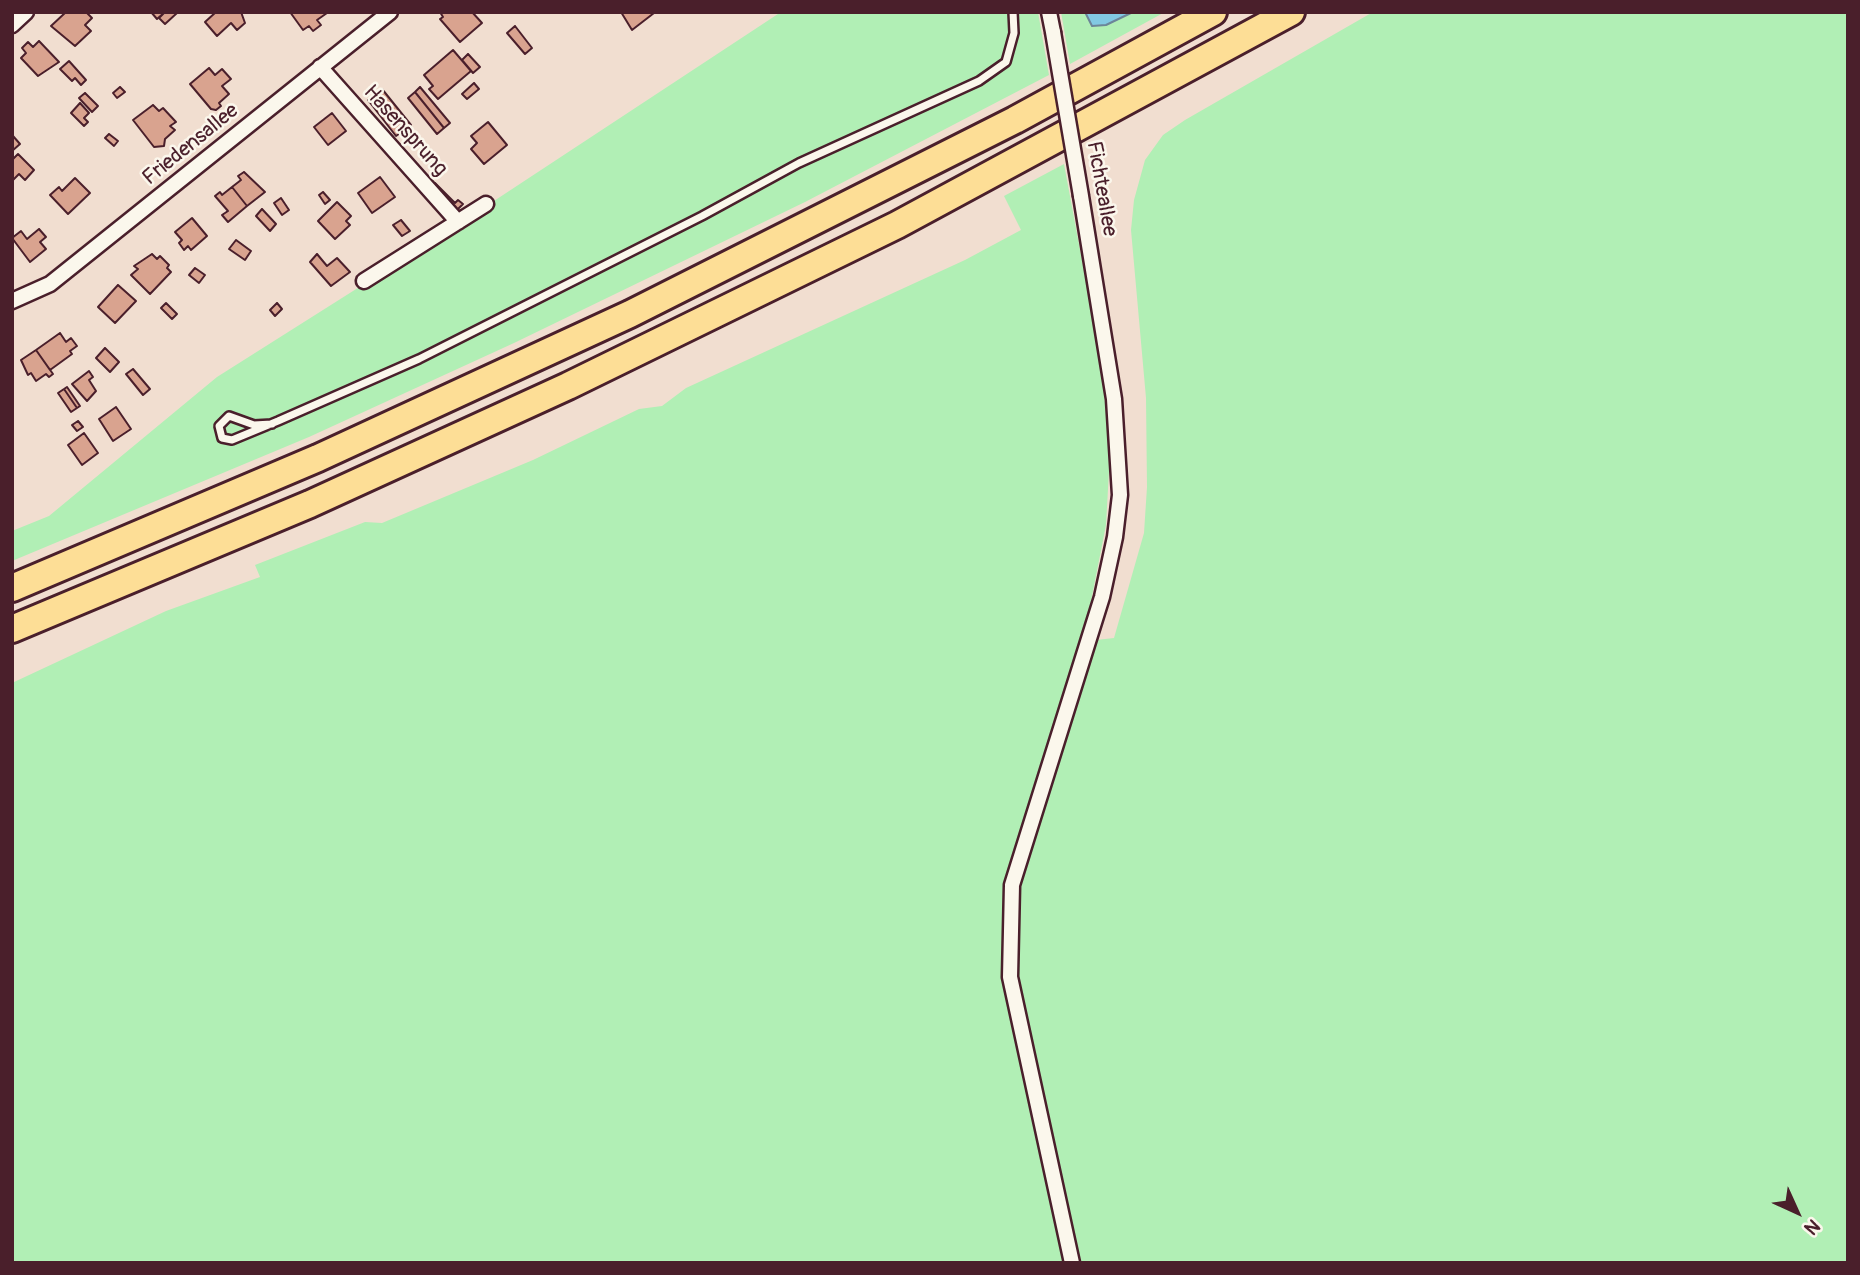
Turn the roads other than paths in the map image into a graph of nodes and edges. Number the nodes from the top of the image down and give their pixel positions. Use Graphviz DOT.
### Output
graph roads {
  1 [pos="26,12"];
  2 [pos="390,12"];
  3 [pos="1013,12"];
  4 [pos="1049,12"];
  5 [pos="1213,12"];
  6 [pos="1291,12"];
  7 [pos="12,25"];
  8 [pos="320,67"];
  9 [pos="486,204"];
  10 [pos="458,222"];
  11 [pos="364,281"];
  12 [pos="12,301"];
  13 [pos="272,424"];
  14 [pos="12,588"];
  15 [pos="12,629"];
  16 [pos="1072,1263"];
  1 -- 7 [label="street"];
  2 -- 8 [label="street, Friedensallee"];
  3 -- 13 [label="lane"];
  4 -- 16 [label="street, Fichteallee, bridge"];
  5 -- 14 [label="highway"];
  6 -- 15 [label="highway"];
  8 -- 10 [label="street, Hasensprung"];
  8 -- 12 [label="street, Friedensallee"];
  9 -- 10 [label="street"];
  10 -- 11 [label="street"];
  13 -- 13 [label="lane"];
}
